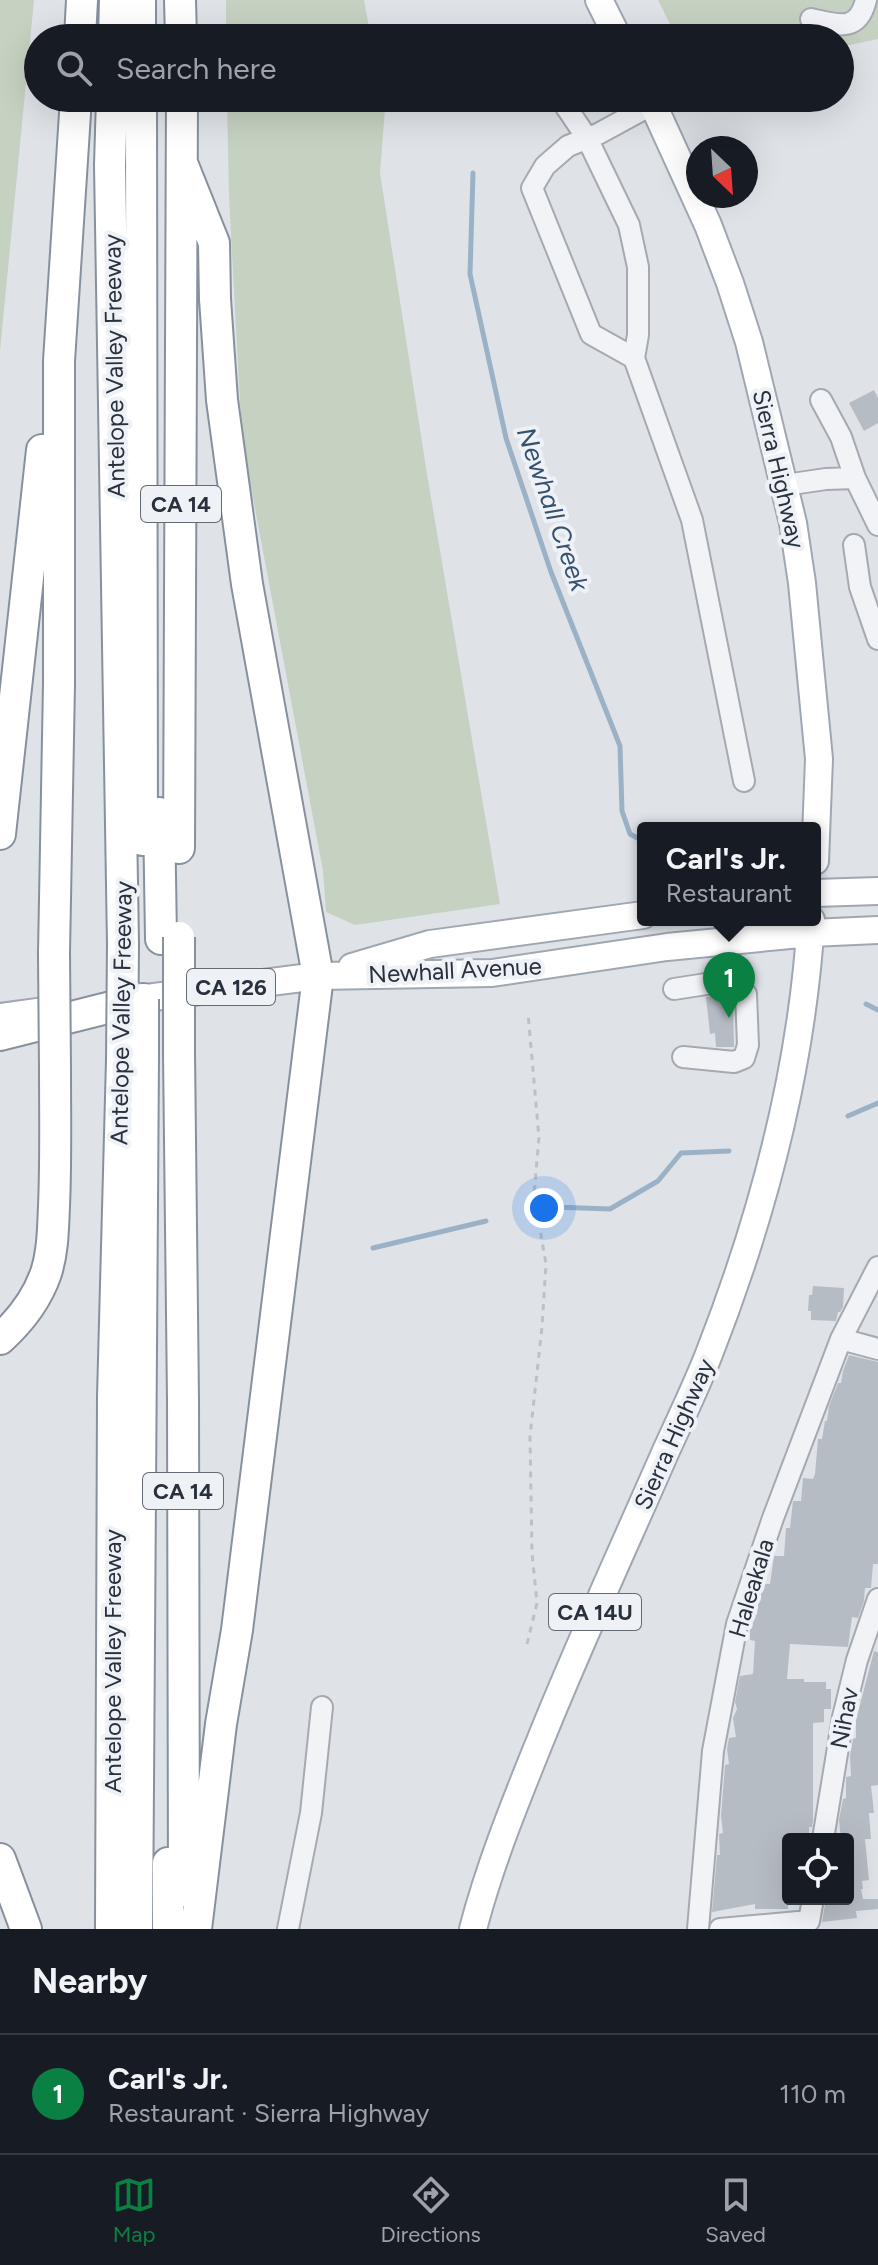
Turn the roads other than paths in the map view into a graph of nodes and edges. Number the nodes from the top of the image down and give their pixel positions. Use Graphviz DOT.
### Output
graph roads {
  1 [pos="82,0"];
  2 [pos="115,0"];
  3 [pos="140,0"];
  4 [pos="157,0"];
  5 [pos="180,0"];
  6 [pos="866,0"];
  7 [pos="605,2"];
  8 [pos="811,19"];
  9 [pos="81,24"];
  10 [pos="114,24"];
  11 [pos="140,24"];
  12 [pos="157,24"];
  13 [pos="181,24"];
  14 [pos="613,24"];
  15 [pos="75,112"];
  16 [pos="112,112"];
  17 [pos="141,112"];
  18 [pos="158,112"];
  19 [pos="182,112"];
  20 [pos="569,112"];
  21 [pos="632,112"];
  22 [pos="656,112"];
  23 [pos="587,138"];
  24 [pos="182,163"];
  25 [pos="634,358"];
  26 [pos="59,361"];
  27 [pos="821,400"];
  28 [pos="855,478"];
  29 [pos="785,485"];
  30 [pos="878,525"];
  31 [pos="854,545"];
  32 [pos="878,639"];
  33 [pos="744,781"];
  34 [pos="817,822"];
  35 [pos="0,834"];
  36 [pos="878,891"];
  37 [pos="821,893"];
  38 [pos="637,916"];
  39 [pos="811,926"];
  40 [pos="878,930"];
  41 [pos="151,940"];
  42 [pos="318,976"];
  43 [pos="674,989"];
  44 [pos="143,999"];
  45 [pos="0,1017"];
  46 [pos="0,1035"];
  47 [pos="151,1056"];
  48 [pos="683,1057"];
  49 [pos="878,1267"];
  50 [pos="0,1339"];
  51 [pos="841,1339"];
  52 [pos="878,1349"];
  53 [pos="878,1599"];
  54 [pos="322,1707"];
  55 [pos="824,1833"];
  56 [pos="0,1859"];
  57 [pos="812,1905"];
  58 [pos="26,1929"];
  59 [pos="111,1929"];
  60 [pos="137,1929"];
  61 [pos="168,1929"];
  62 [pos="184,1929"];
  63 [pos="196,1929"];
  64 [pos="288,1929"];
  65 [pos="473,1929"];
  66 [pos="698,1929"];
  67 [pos="720,1929"];
  1 -- 9 [label="highway"];
  2 -- 10 [label="highway"];
  3 -- 11 [label="highway"];
  4 -- 12 [label="highway"];
  5 -- 13 [label="highway"];
  6 -- 8 [label="street"];
  7 -- 14 [label="main road"];
  15 -- 26 [label="highway"];
  16 -- 41 [label="highway, Antelope Valley Freeway / CA 14"];
  17 -- 41 [label="highway"];
  18 -- 41 [label="highway"];
  19 -- 24 [label="highway, Antelope Valley Freeway / CA 14"];
  20 -- 23 [label="street"];
  21 -- 23 [label="street"];
  22 -- 29 [label="main road, Sierra Highway"];
  23 -- 25 [label="street"];
  23 -- 25 [label="street"];
  24 -- 41 [label="highway, Antelope Valley Freeway / CA 14"];
  24 -- 42 [label="highway"];
  25 -- 33 [label="street"];
  26 -- 35 [label="highway"];
  26 -- 50 [label="highway, bridge"];
  27 -- 28 [label="street"];
  28 -- 29 [label="street"];
  28 -- 30 [label="street"];
  29 -- 34 [label="main road, Sierra Highway"];
  31 -- 32 [label="street"];
  36 -- 37 [label="main road"];
  38 -- 42 [label="main road, Newhall Avenue"];
  39 -- 40 [label="main road, Newhall Avenue"];
  39 -- 42 [label="main road, Newhall Avenue"];
  39 -- 65 [label="main road, Sierra Highway / CA 14U"];
  41 -- 47 [label="highway, Antelope Valley Freeway / CA 14, bridge"];
  41 -- 47 [label="highway, Antelope Valley Freeway / CA 14, bridge"];
  42 -- 44 [label="main road, Newhall Avenue / CA 126"];
  42 -- 63 [label="highway"];
  43 -- 48 [label="street"];
  44 -- 45 [label="main road, Newhall Avenue / CA 126"];
  44 -- 46 [label="highway"];
  47 -- 59 [label="highway, Antelope Valley Freeway / CA 14"];
  47 -- 60 [label="highway"];
  47 -- 61 [label="highway"];
  47 -- 62 [label="highway, Antelope Valley Freeway / CA 14"];
  49 -- 51 [label="street, Haleakala"];
  51 -- 52 [label="street"];
  51 -- 66 [label="street, Haleakala"];
  53 -- 55 [label="street, Nihav"];
  54 -- 64 [label="street"];
  56 -- 58 [label="highway"];
  57 -- 67 [label="street"];
}
